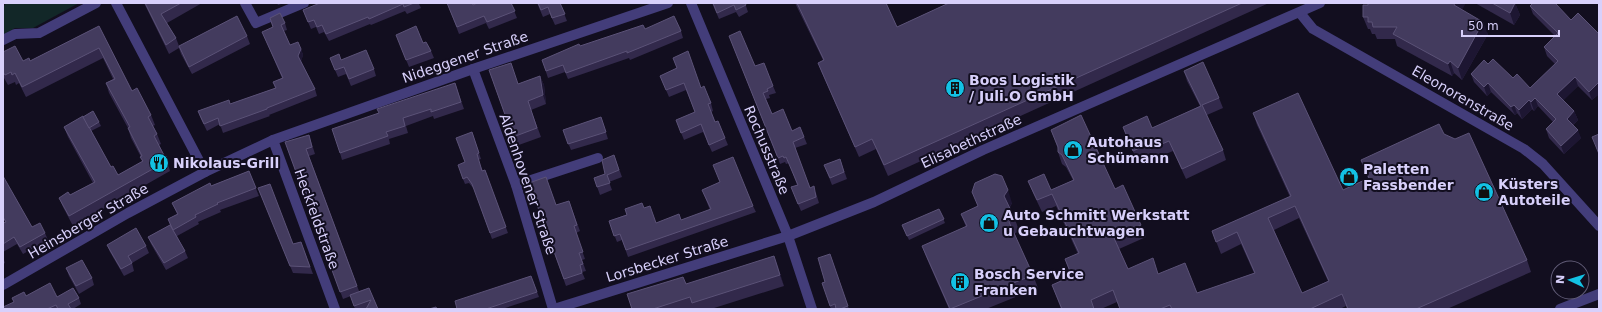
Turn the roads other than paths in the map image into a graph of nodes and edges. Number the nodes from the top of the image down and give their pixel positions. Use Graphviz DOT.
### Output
graph roads {
  1 [pos="96,3"];
  2 [pos="116,3"];
  3 [pos="245,3"];
  4 [pos="304,3"];
  5 [pos="668,3"];
  6 [pos="691,3"];
  7 [pos="1320,3"];
  8 [pos="1300,13"];
  9 [pos="3,40"];
  10 [pos="473,69"];
  11 [pos="273,140"];
  12 [pos="598,158"];
  13 [pos="204,172"];
  14 [pos="516,185"];
  15 [pos="1599,226"];
  16 [pos="788,236"];
  17 [pos="3,285"];
  18 [pos="1599,294"];
  19 [pos="335,309"];
  20 [pos="554,309"];
  21 [pos="812,309"];
  22 [pos="1560,309"];
  1 -- 9 [label="street"];
  2 -- 13 [label="street"];
  3 -- 4 [label="street"];
  5 -- 10 [label="street, Nideggener Straße"];
  6 -- 16 [label="street, Rochusstraße"];
  7 -- 8 [label="street, Elisabethstraße"];
  8 -- 15 [label="street, Eleonorenstraße"];
  8 -- 16 [label="street, Elisabethstraße"];
  10 -- 11 [label="street, Nideggener Straße"];
  10 -- 14 [label="street, Aldenhovener Straße"];
  11 -- 13 [label="street, Heinsberger Straße"];
  11 -- 19 [label="street, Heckfeldstraße"];
  12 -- 14 [label="street"];
  13 -- 17 [label="street, Heinsberger Straße"];
  14 -- 20 [label="street, Aldenhovener Straße"];
  16 -- 20 [label="street, Lorsbecker Straße"];
  16 -- 21 [label="street, Rochusstraße"];
  18 -- 22 [label="street"];
}
